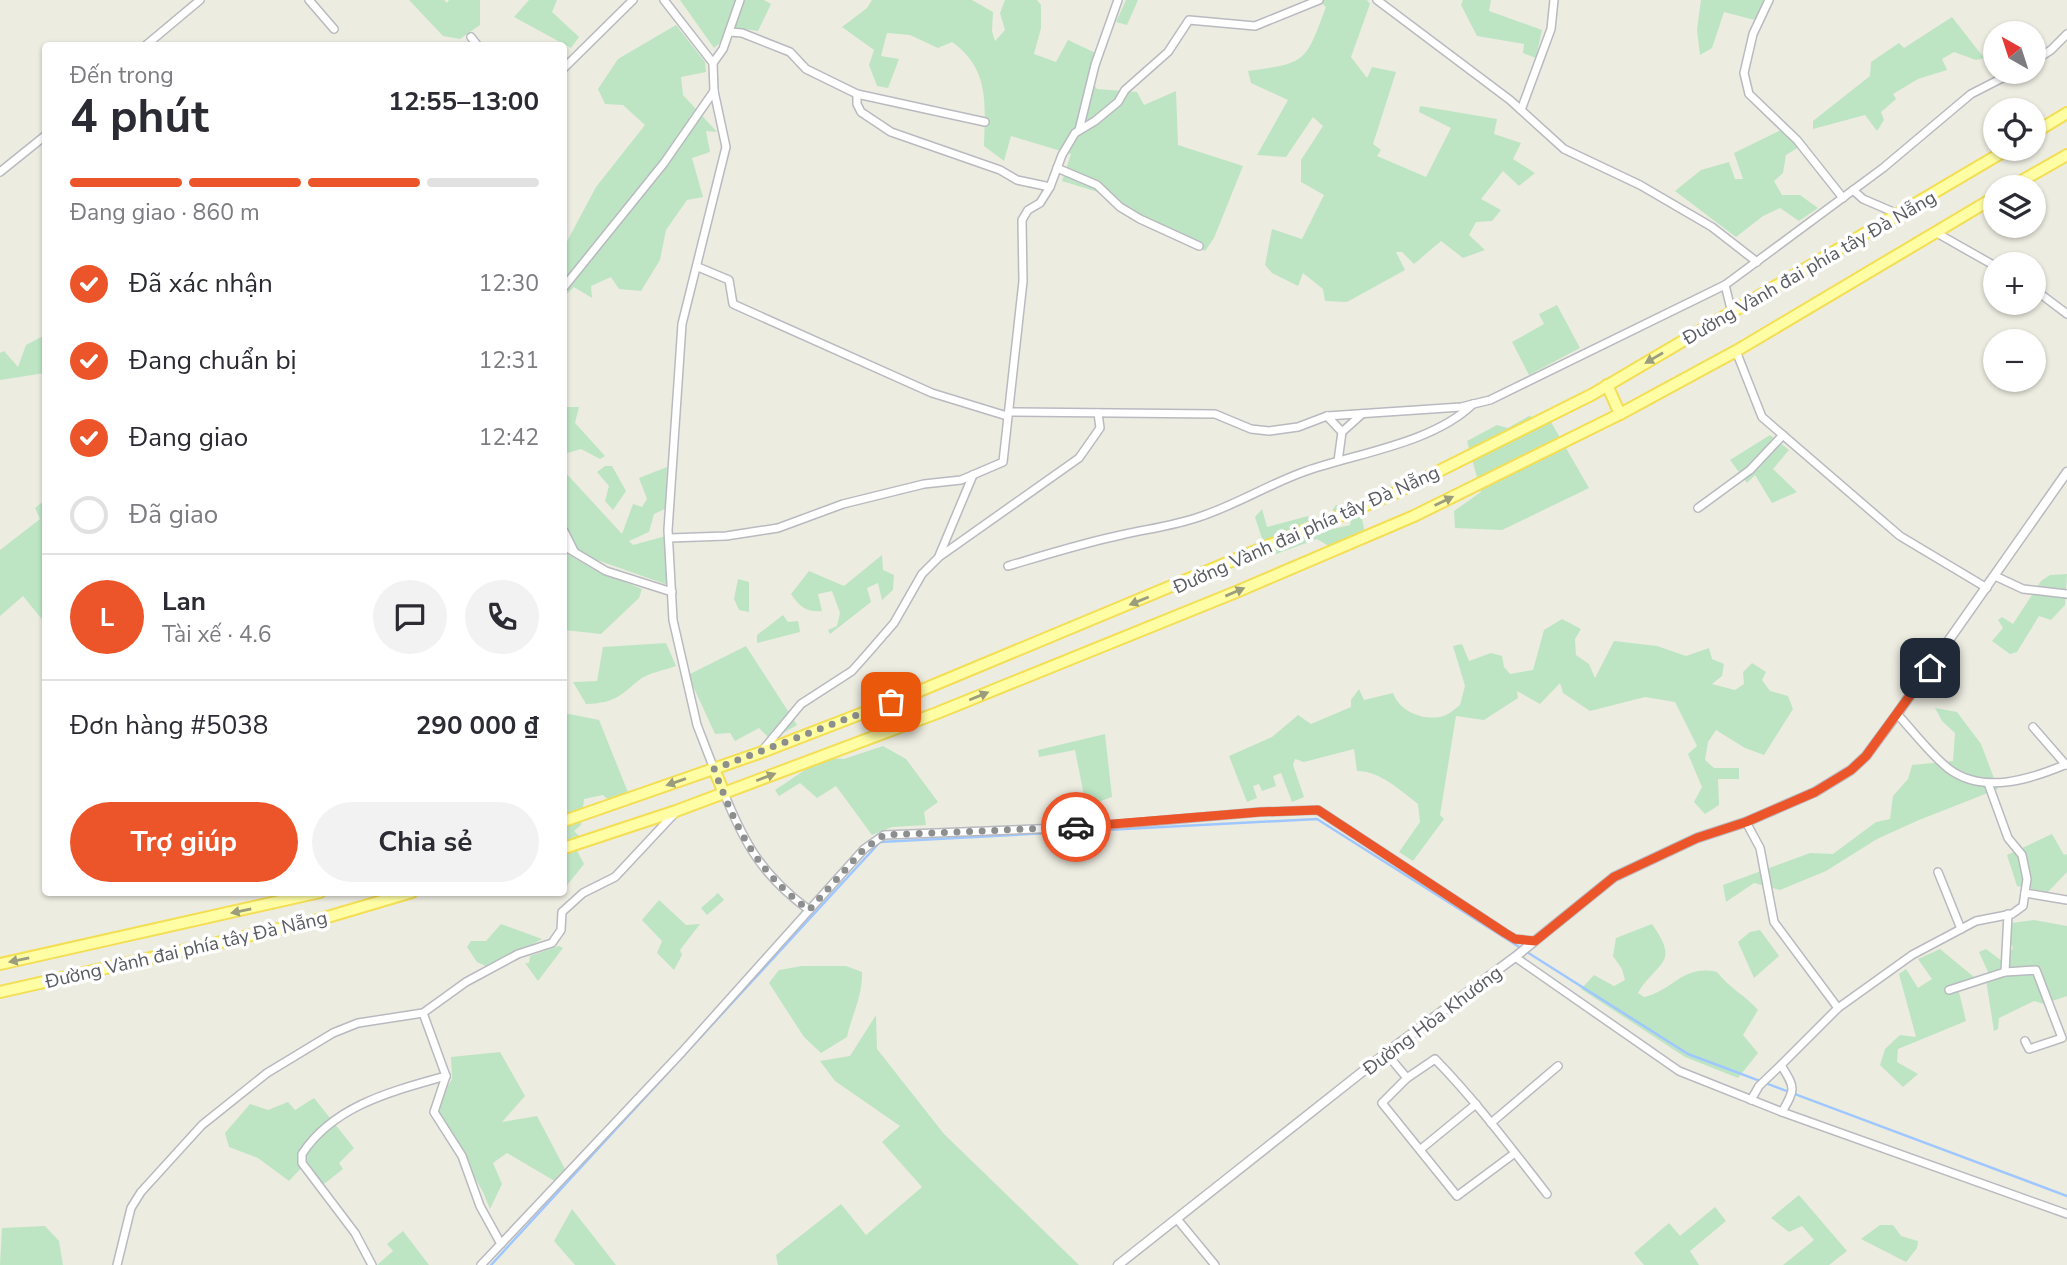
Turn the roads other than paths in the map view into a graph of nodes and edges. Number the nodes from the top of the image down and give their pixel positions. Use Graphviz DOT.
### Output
graph roads {
  1 [pos="201,0"];
  2 [pos="309,0"];
  3 [pos="633,0"];
  4 [pos="664,0"];
  5 [pos="740,0"];
  6 [pos="1118,0"];
  7 [pos="1319,0"];
  8 [pos="1377,0"];
  9 [pos="1554,0"];
  10 [pos="1769,0"];
  11 [pos="334,29"];
  12 [pos="730,32"];
  13 [pos="2067,34"];
  14 [pos="471,37"];
  15 [pos="150,42"];
  16 [pos="475,42"];
  17 [pos="2046,53"];
  18 [pos="713,63"];
  19 [pos="567,65"];
  20 [pos="1991,84"];
  21 [pos="714,91"];
  22 [pos="858,94"];
  23 [pos="1521,110"];
  24 [pos="2067,113"];
  25 [pos="985,122"];
  26 [pos="2046,126"];
  27 [pos="1079,130"];
  28 [pos="42,138"];
  29 [pos="2067,155"];
  30 [pos="1988,161"];
  31 [pos="1057,168"];
  32 [pos="0,172"];
  33 [pos="2032,175"];
  34 [pos="1050,187"];
  35 [pos="1853,190"];
  36 [pos="1843,198"];
  37 [pos="1983,204"];
  38 [pos="1899,214"];
  39 [pos="1935,232"];
  40 [pos="1199,246"];
  41 [pos="1983,259"];
  42 [pos="1757,262"];
  43 [pos="698,267"];
  44 [pos="567,283"];
  45 [pos="1725,285"];
  46 [pos="2046,298"];
  47 [pos="1731,313"];
  48 [pos="2067,314"];
  49 [pos="1736,351"];
  50 [pos="1607,385"];
  51 [pos="1473,404"];
  52 [pos="1098,413"];
  53 [pos="1363,413"];
  54 [pos="1008,414"];
  55 [pos="1620,414"];
  56 [pos="1327,416"];
  57 [pos="1342,432"];
  58 [pos="1783,435"];
  59 [pos="1338,461"];
  60 [pos="2067,472"];
  61 [pos="972,475"];
  62 [pos="1698,508"];
  63 [pos="567,537"];
  64 [pos="670,538"];
  65 [pos="567,548"];
  66 [pos="574,552"];
  67 [pos="939,557"];
  68 [pos="1008,566"];
  69 [pos="1995,576"];
  70 [pos="1987,588"];
  71 [pos="672,592"];
  72 [pos="2067,594"];
  73 [pos="1897,714"];
  74 [pos="2032,727"];
  75 [pos="762,752"];
  76 [pos="2066,765"];
  77 [pos="714,769"];
  78 [pos="1988,783"];
  79 [pos="723,793"];
  80 [pos="677,811"];
  81 [pos="567,820"];
  82 [pos="1746,822"];
  83 [pos="567,847"];
  84 [pos="1938,872"];
  85 [pos="2025,893"];
  86 [pos="302,896"];
  87 [pos="398,896"];
  88 [pos="2067,900"];
  89 [pos="809,910"];
  90 [pos="2008,914"];
  91 [pos="1961,929"];
  92 [pos="1535,941"];
  93 [pos="1515,957"];
  94 [pos="0,964"];
  95 [pos="2005,972"];
  96 [pos="1950,990"];
  97 [pos="0,992"];
  98 [pos="1838,1007"];
  99 [pos="423,1013"];
  100 [pos="2025,1041"];
  101 [pos="1386,1054"];
  102 [pos="1781,1065"];
  103 [pos="1558,1066"];
  104 [pos="446,1076"];
  105 [pos="1407,1078"];
  106 [pos="1751,1100"];
  107 [pos="1476,1104"];
  108 [pos="1782,1112"];
  109 [pos="1491,1123"];
  110 [pos="1421,1149"];
  111 [pos="1515,1153"];
  112 [pos="1547,1194"];
  113 [pos="2067,1214"];
  114 [pos="1177,1219"];
  115 [pos="501,1244"];
  116 [pos="117,1265"];
  117 [pos="372,1265"];
  118 [pos="481,1265"];
  119 [pos="1118,1265"];
  120 [pos="1215,1265"];
  1 -- 15 [label="street"];
  2 -- 11 [label="street"];
  3 -- 19 [label="street"];
  4 -- 18 [label="street"];
  5 -- 12 [label="street"];
  6 -- 27 [label="street"];
  7 -- 27 [label="street"];
  8 -- 23 [label="street"];
  9 -- 23 [label="street"];
  10 -- 36 [label="street"];
  12 -- 18 [label="street"];
  12 -- 22 [label="street"];
  13 -- 17 [label="street"];
  14 -- 16 [label="street"];
  18 -- 21 [label="street"];
  20 -- 35 [label="street"];
  21 -- 43 [label="street"];
  21 -- 44 [label="street"];
  22 -- 25 [label="street"];
  22 -- 34 [label="street"];
  23 -- 42 [label="street"];
  24 -- 26 [label="main road"];
  27 -- 31 [label="street"];
  28 -- 32 [label="street"];
  29 -- 33 [label="main road"];
  30 -- 38 [label="main road, Đường Vành đai phía tây Đà Nẵng"];
  31 -- 34 [label="street"];
  31 -- 40 [label="street"];
  34 -- 54 [label="street"];
  35 -- 36 [label="street"];
  35 -- 38 [label="street"];
  36 -- 42 [label="street"];
  37 -- 39 [label="main road, Đường Vành đai phía tây Đà Nẵng"];
  38 -- 47 [label="main road, Đường Vành đai phía tây Đà Nẵng"];
  39 -- 41 [label="street"];
  39 -- 49 [label="main road, Đường Vành đai phía tây Đà Nẵng"];
  42 -- 45 [label="street"];
  43 -- 54 [label="street"];
  43 -- 64 [label="street"];
  45 -- 47 [label="street"];
  45 -- 51 [label="street"];
  46 -- 48 [label="street"];
  47 -- 50 [label="main road, Đường Vành đai phía tây Đà Nẵng, one-way"];
  49 -- 55 [label="main road, Đường Vành đai phía tây Đà Nẵng"];
  49 -- 58 [label="street"];
  50 -- 55 [label="main road"];
  50 -- 75 [label="main road, Đường Vành đai phía tây Đà Nẵng, one-way"];
  51 -- 53 [label="street"];
  51 -- 59 [label="street"];
  52 -- 54 [label="street"];
  52 -- 56 [label="street"];
  52 -- 67 [label="street"];
  53 -- 56 [label="street"];
  53 -- 57 [label="street"];
  54 -- 61 [label="street"];
  79 -- 55 [label="main road, Đường Vành đai phía tây Đà Nẵng, one-way"];
  56 -- 57 [label="street"];
  57 -- 59 [label="street"];
  58 -- 62 [label="street"];
  58 -- 70 [label="street"];
  59 -- 68 [label="street"];
  60 -- 69 [label="street, Đường Hòa Khương"];
  61 -- 64 [label="street"];
  61 -- 67 [label="street"];
  63 -- 66 [label="street"];
  64 -- 71 [label="street"];
  65 -- 66 [label="street"];
  66 -- 71 [label="street"];
  67 -- 75 [label="street"];
  69 -- 70 [label="street, Đường Hòa Khương"];
  69 -- 72 [label="street"];
  70 -- 73 [label="street, Đường Hòa Khương"];
  71 -- 77 [label="street"];
  73 -- 78 [label="street"];
  73 -- 82 [label="street, Đường Hòa Khương"];
  74 -- 76 [label="street"];
  75 -- 77 [label="main road, Đường Vành đai phía tây Đà Nẵng"];
  76 -- 78 [label="street"];
  77 -- 79 [label="main road"];
  77 -- 81 [label="main road, Đường Vành đai phía tây Đà Nẵng, one-way"];
  78 -- 85 [label="street"];
  79 -- 80 [label="main road, Đường Vành đai phía tây Đà Nẵng"];
  79 -- 89 [label="street"];
  80 -- 83 [label="main road, Đường Vành đai phía tây Đà Nẵng"];
  80 -- 99 [label="street"];
  82 -- 92 [label="street, Đường Hòa Khương"];
  82 -- 98 [label="street"];
  84 -- 91 [label="street"];
  85 -- 88 [label="street"];
  85 -- 90 [label="street"];
  86 -- 94 [label="main road, Đường Vành đai phía tây Đà Nẵng, one-way"];
  87 -- 97 [label="main road, Đường Vành đai phía tây Đà Nẵng"];
  89 -- 92 [label="street"];
  89 -- 115 [label="street"];
  90 -- 91 [label="street"];
  90 -- 95 [label="street"];
  91 -- 98 [label="street"];
  92 -- 93 [label="street, Đường Hòa Khương"];
  93 -- 101 [label="street, Đường Hòa Khương"];
  93 -- 106 [label="street"];
  95 -- 96 [label="street"];
  95 -- 100 [label="street"];
  98 -- 102 [label="street"];
  99 -- 104 [label="street"];
  99 -- 116 [label="street"];
  101 -- 105 [label="street"];
  101 -- 114 [label="street, Đường Hòa Khương"];
  102 -- 106 [label="street"];
  102 -- 108 [label="street"];
  103 -- 109 [label="street"];
  104 -- 115 [label="street"];
  104 -- 117 [label="street"];
  105 -- 107 [label="street"];
  105 -- 110 [label="street"];
  106 -- 108 [label="street"];
  107 -- 109 [label="street"];
  107 -- 110 [label="street"];
  108 -- 113 [label="street"];
  109 -- 111 [label="street"];
  110 -- 111 [label="street"];
  111 -- 112 [label="street"];
  114 -- 119 [label="street, Đường Hòa Khương"];
  114 -- 120 [label="street"];
  115 -- 118 [label="street"];
}
